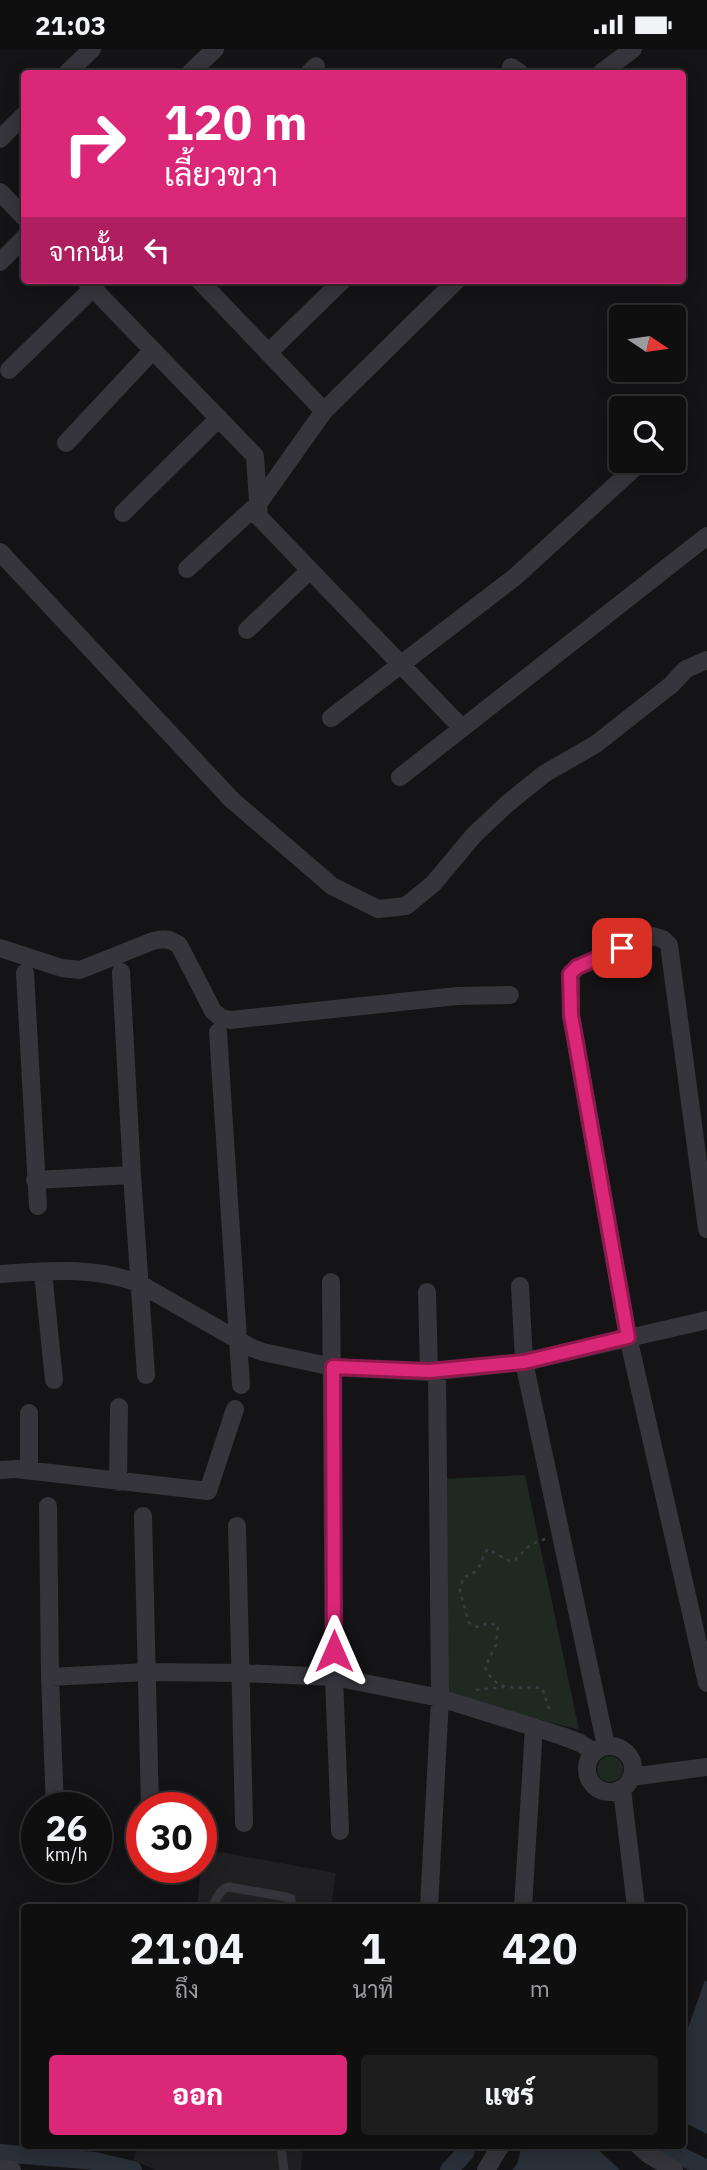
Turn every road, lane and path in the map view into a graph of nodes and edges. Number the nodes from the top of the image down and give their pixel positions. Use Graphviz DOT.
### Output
graph roads {
  1 [pos="92,49"];
  2 [pos="215,49"];
  3 [pos="633,49"];
  4 [pos="69,70"];
  5 [pos="193,70"];
  6 [pos="605,70"];
  7 [pos="21,118"];
  8 [pos="0,139"];
  9 [pos="0,192"];
  10 [pos="21,214"];
  11 [pos="21,240"];
  12 [pos="0,262"];
  13 [pos="89,284"];
  14 [pos="209,284"];
  15 [pos="338,284"];
  16 [pos="453,284"];
  17 [pos="153,350"];
  18 [pos="268,353"];
  19 [pos="9,370"];
  20 [pos="324,411"];
  21 [pos="219,418"];
  22 [pos="65,443"];
  23 [pos="629,473"];
  24 [pos="258,503"];
  25 [pos="123,513"];
  26 [pos="707,536"];
  27 [pos="0,552"];
  28 [pos="187,569"];
  29 [pos="310,570"];
  30 [pos="247,630"];
  31 [pos="707,660"];
  32 [pos="400,664"];
  33 [pos="331,718"];
  34 [pos="462,728"];
  35 [pos="400,777"];
  36 [pos="0,948"];
  37 [pos="121,972"];
  38 [pos="25,973"];
  39 [pos="510,995"];
  40 [pos="218,1032"];
  41 [pos="132,1175"];
  42 [pos="35,1180"];
  43 [pos="38,1206"];
  44 [pos="707,1229"];
  45 [pos="43,1272"];
  46 [pos="0,1275"];
  47 [pos="331,1282"];
  48 [pos="140,1284"];
  49 [pos="520,1286"];
  50 [pos="427,1292"];
  51 [pos="707,1320"];
  52 [pos="628,1337"];
  53 [pos="237,1340"];
  54 [pos="524,1362"];
  55 [pos="333,1367"];
  56 [pos="433,1371"];
  57 [pos="146,1375"];
  58 [pos="54,1380"];
  59 [pos="241,1385"];
  60 [pos="119,1407"];
  61 [pos="235,1409"];
  62 [pos="29,1413"];
  63 [pos="29,1470"];
  64 [pos="0,1471"];
  65 [pos="118,1482"];
  66 [pos="48,1506"];
  67 [pos="143,1516"];
  68 [pos="237,1526"];
  69 [pos="561,1532"];
  70 [pos="146,1672"];
  71 [pos="241,1673"];
  72 [pos="50,1677"];
  73 [pos="334,1677"];
  74 [pos="707,1683"];
  75 [pos="440,1698"];
  76 [pos="534,1727"];
  77 [pos="553,1734"];
  78 [pos="600,1749"];
  79 [pos="707,1767"];
  80 [pos="627,1783"];
  81 [pos="54,1792"];
  82 [pos="150,1792"];
  83 [pos="244,1823"];
  84 [pos="340,1831"];
  85 [pos="214,1904"];
  86 [pos="291,1904"];
  87 [pos="429,1904"];
  88 [pos="523,1904"];
  89 [pos="636,1904"];
  90 [pos="281,2149"];
  91 [pos="498,2149"];
  92 [pos="642,2149"];
  93 [pos="0,2169"];
  94 [pos="12,2170"];
  95 [pos="284,2170"];
  96 [pos="485,2170"];
  97 [pos="674,2170"];
  1 -- 4 [label="street"];
  2 -- 5 [label="street"];
  3 -- 6 [label="street"];
  7 -- 8 [label="street"];
  9 -- 10 [label="street"];
  11 -- 12 [label="street"];
  13 -- 17 [label="street"];
  13 -- 19 [label="street"];
  14 -- 18 [label="street"];
  15 -- 18 [label="street"];
  16 -- 20 [label="street"];
  17 -- 21 [label="street"];
  17 -- 22 [label="street"];
  18 -- 20 [label="street"];
  20 -- 24 [label="street"];
  21 -- 24 [label="street"];
  21 -- 25 [label="street"];
  23 -- 32 [label="street"];
  24 -- 28 [label="street"];
  24 -- 29 [label="street"];
  26 -- 34 [label="street"];
  27 -- 31 [label="street"];
  29 -- 30 [label="street"];
  29 -- 32 [label="street"];
  32 -- 33 [label="street"];
  32 -- 34 [label="street"];
  34 -- 35 [label="street"];
  36 -- 39 [label="street"];
  37 -- 41 [label="street"];
  38 -- 42 [label="street"];
  40 -- 53 [label="street"];
  41 -- 42 [label="street"];
  41 -- 48 [label="street"];
  42 -- 43 [label="street"];
  44 -- 52 [label="street"];
  45 -- 46 [label="street"];
  45 -- 48 [label="street"];
  45 -- 58 [label="street"];
  47 -- 55 [label="street"];
  48 -- 53 [label="street"];
  48 -- 57 [label="street"];
  49 -- 54 [label="street"];
  50 -- 56 [label="street"];
  51 -- 52 [label="street"];
  52 -- 54 [label="street"];
  52 -- 74 [label="street"];
  53 -- 55 [label="street"];
  53 -- 59 [label="street"];
  54 -- 56 [label="street"];
  54 -- 69 [label="street"];
  55 -- 56 [label="street"];
  55 -- 73 [label="street"];
  56 -- 75 [label="street"];
  60 -- 65 [label="street"];
  61 -- 65 [label="street"];
  62 -- 63 [label="street"];
  63 -- 64 [label="street"];
  63 -- 65 [label="street"];
  66 -- 72 [label="street"];
  67 -- 70 [label="street"];
  68 -- 71 [label="street"];
  69 -- 77 [label="path"];
  69 -- 78 [label="street"];
  70 -- 71 [label="street"];
  70 -- 72 [label="street"];
  70 -- 82 [label="street"];
  71 -- 73 [label="street"];
  71 -- 83 [label="street"];
  72 -- 81 [label="street"];
  73 -- 75 [label="street"];
  73 -- 84 [label="street"];
  75 -- 76 [label="street"];
  75 -- 87 [label="street"];
  76 -- 77 [label="street"];
  76 -- 88 [label="street"];
  77 -- 78 [label="street"];
  78 -- 80 [label="street"];
  78 -- 80 [label="street"];
  79 -- 80 [label="street"];
  80 -- 89 [label="street"];
  85 -- 86 [label="lane"];
  90 -- 95 [label="lane"];
  91 -- 96 [label="street"];
  92 -- 97 [label="street"];
  93 -- 94 [label="street"];
}
